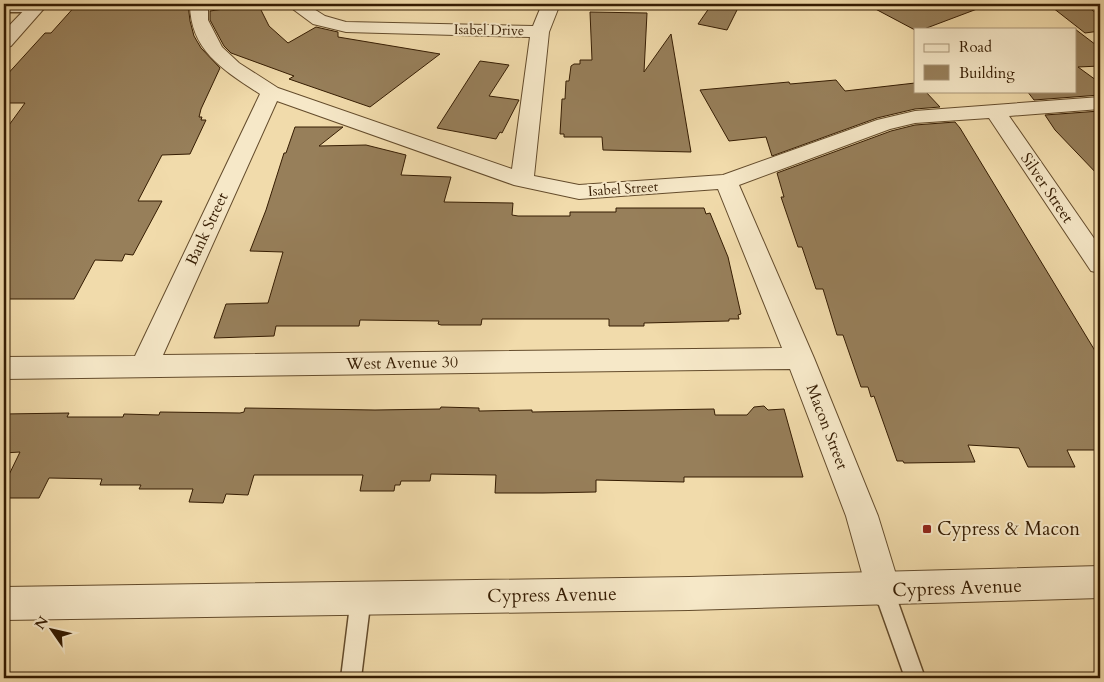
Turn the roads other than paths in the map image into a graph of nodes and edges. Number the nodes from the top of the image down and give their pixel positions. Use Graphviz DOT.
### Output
graph roads {
  1 [pos="199,4"];
  2 [pos="295,4"];
  3 [pos="550,4"];
  4 [pos="37,6"];
  5 [pos="4,8"];
  6 [pos="540,32"];
  7 [pos="4,42"];
  8 [pos="270,92"];
  9 [pos="1100,103"];
  10 [pos="994,110"];
  11 [pos="522,180"];
  12 [pos="726,182"];
  13 [pos="1100,265"];
  14 [pos="800,358"];
  15 [pos="144,367"];
  16 [pos="4,368"];
  17 [pos="1100,582"];
  18 [pos="884,590"];
  19 [pos="362,597"];
  20 [pos="4,604"];
  21 [pos="351,678"];
  22 [pos="914,678"];
  1 -- 8 [label="street, Isabel Street"];
  2 -- 6 [label="street, Isabel Drive"];
  3 -- 6 [label="street"];
  4 -- 5 [label="lane"];
  4 -- 7 [label="street"];
  6 -- 11 [label="street, Isabel Drive"];
  8 -- 11 [label="street, Isabel Street"];
  8 -- 15 [label="street, Bank Street"];
  9 -- 10 [label="street, Isabel Street"];
  10 -- 12 [label="street, Isabel Street"];
  10 -- 13 [label="street, Silver Street"];
  11 -- 12 [label="street, Isabel Street"];
  12 -- 14 [label="street, Macon Street"];
  14 -- 15 [label="street, West Avenue 30"];
  14 -- 18 [label="street, Macon Street"];
  15 -- 16 [label="street, West Avenue 30"];
  17 -- 18 [label="street, Cypress Avenue"];
  18 -- 19 [label="street, Cypress Avenue"];
  18 -- 22 [label="lane, Macon Street"];
  19 -- 20 [label="street, Cypress Avenue"];
  19 -- 21 [label="lane"];
}
